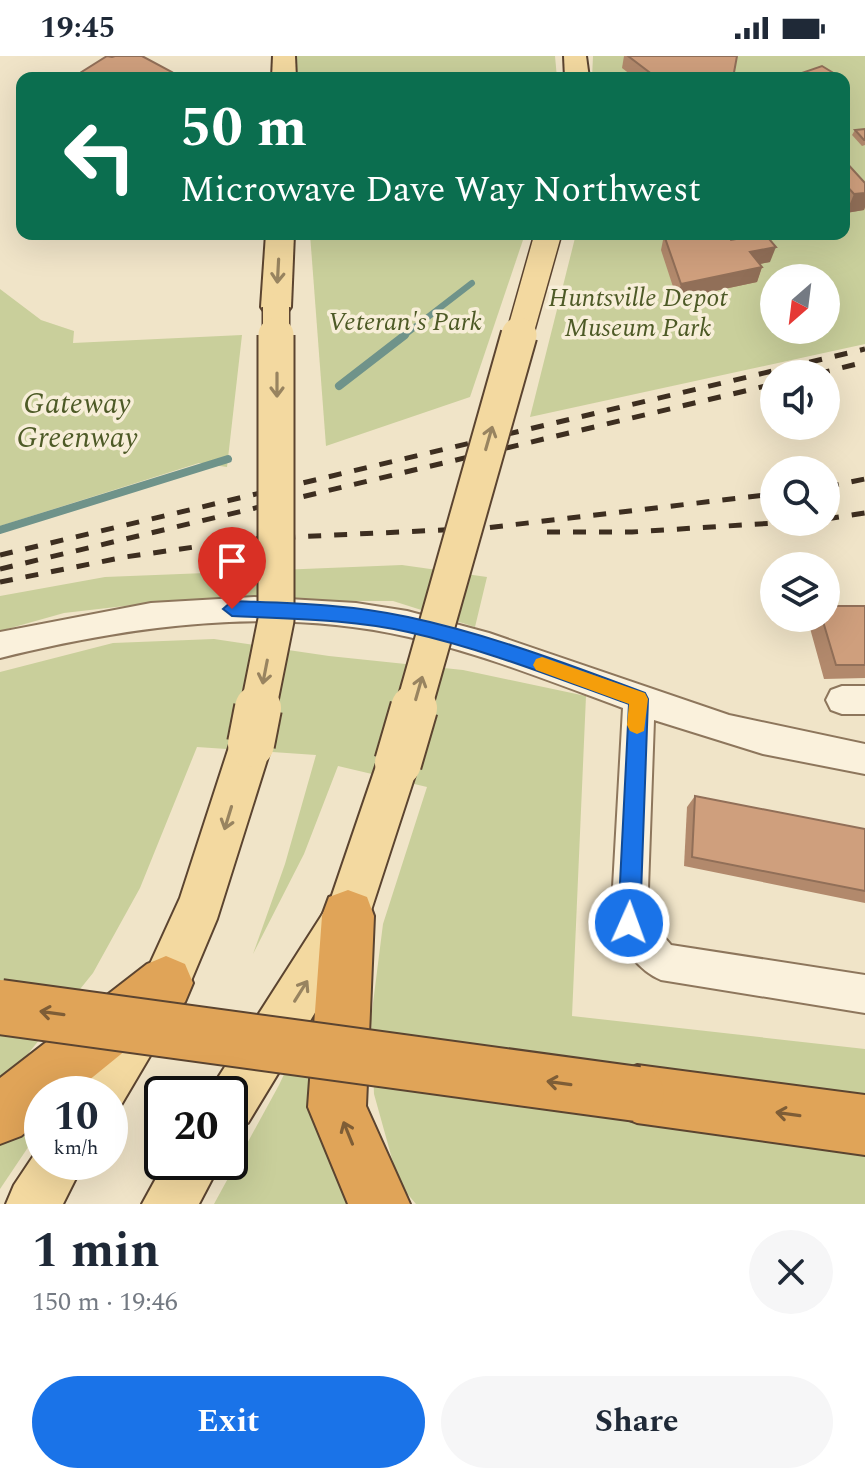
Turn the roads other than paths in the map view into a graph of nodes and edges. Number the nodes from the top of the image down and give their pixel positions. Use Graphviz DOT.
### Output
graph roads {
  1 [pos="280,240"];
  2 [pos="546,240"];
  3 [pos="0,645"];
  4 [pos="639,699"];
  5 [pos="865,759"];
  6 [pos="348,916"];
  7 [pos="166,983"];
  8 [pos="865,994"];
  9 [pos="0,1007"];
  10 [pos="110,1076"];
  11 [pos="248,1076"];
  12 [pos="0,1115"];
  13 [pos="865,1125"];
  14 [pos="47,1180"];
  15 [pos="184,1180"];
  16 [pos="33,1204"];
  17 [pos="169,1204"];
  18 [pos="379,1204"];
  1 -- 7 [label="main road, one-way, bridge"];
  6 -- 2 [label="main road, one-way, bridge"];
  3 -- 4 [label="street"];
  4 -- 5 [label="street"];
  4 -- 8 [label="street"];
  11 -- 6 [label="main road, one-way"];
  18 -- 6 [label="highway, one-way"];
  7 -- 10 [label="main road"];
  7 -- 12 [label="highway"];
  13 -- 9 [label="highway, one-way, bridge"];
  14 -- 16 [label="main road"];
  15 -- 17 [label="main road"];
}
